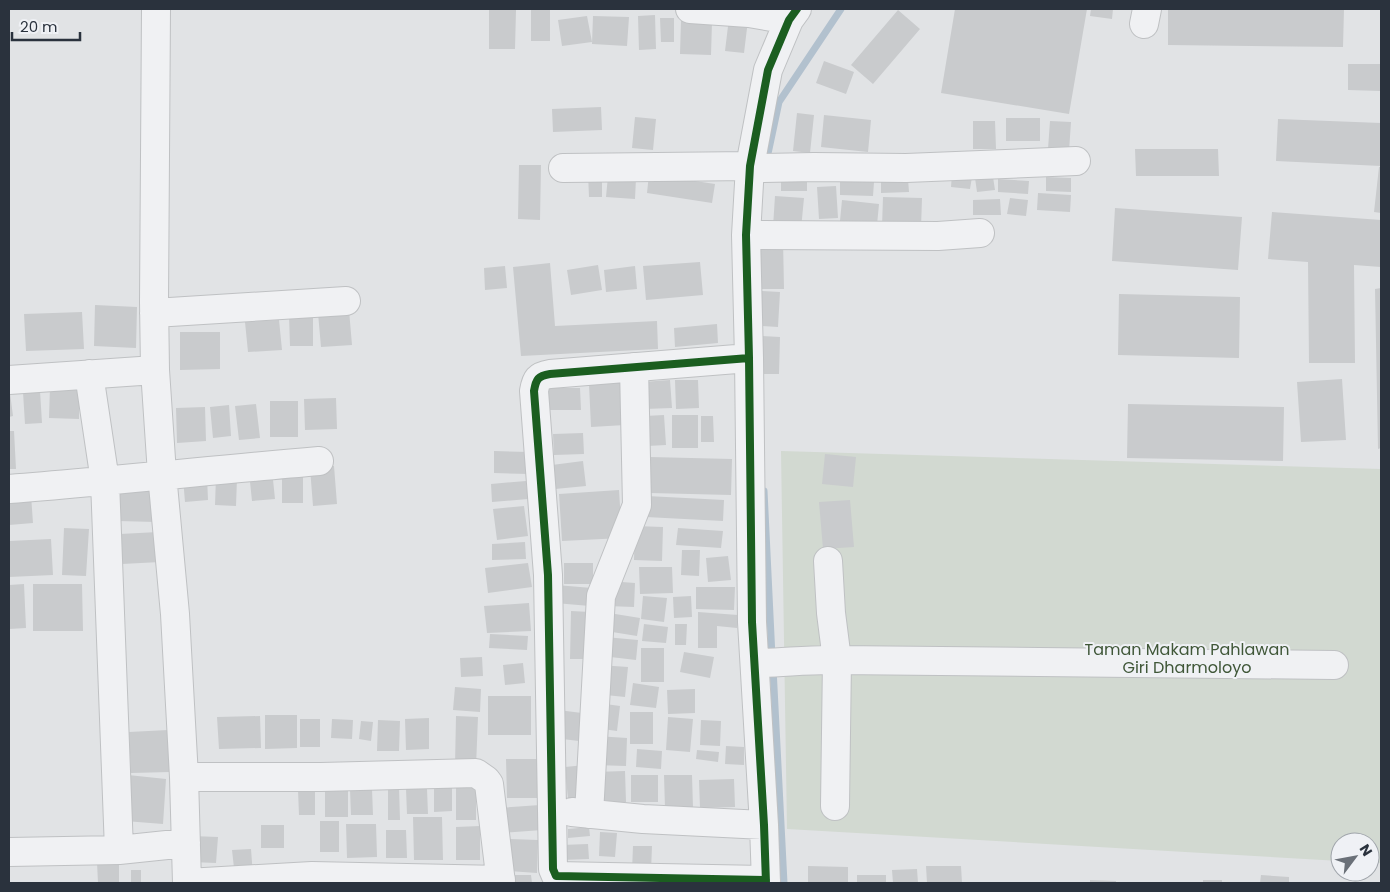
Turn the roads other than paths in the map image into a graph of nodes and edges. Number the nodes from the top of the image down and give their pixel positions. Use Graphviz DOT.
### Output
graph roads {
  1 [pos="156,9"];
  2 [pos="690,9"];
  3 [pos="793,14"];
  4 [pos="1076,162"];
  5 [pos="766,167"];
  6 [pos="563,168"];
  7 [pos="980,234"];
  8 [pos="752,236"];
  9 [pos="346,301"];
  10 [pos="154,313"];
  11 [pos="749,358"];
  12 [pos="634,368"];
  13 [pos="155,370"];
  14 [pos="89,374"];
  15 [pos="9,380"];
  16 [pos="319,460"];
  17 [pos="162,474"];
  18 [pos="105,482"];
  19 [pos="9,489"];
  20 [pos="828,561"];
  21 [pos="825,659"];
  22 [pos="764,663"];
  23 [pos="1334,665"];
  24 [pos="184,777"];
  25 [pos="835,806"];
  26 [pos="553,810"];
  27 [pos="589,814"];
  28 [pos="764,825"];
  29 [pos="186,843"];
  30 [pos="120,850"];
  31 [pos="9,852"];
  32 [pos="501,882"];
  33 [pos="766,882"];
  34 [pos="188,883"];
  1 -- 10 [label="street"];
  2 -- 3 [label="street"];
  3 -- 5 [label="street"];
  4 -- 5 [label="street"];
  5 -- 6 [label="street"];
  5 -- 8 [label="street"];
  7 -- 8 [label="street"];
  8 -- 11 [label="street"];
  9 -- 10 [label="street"];
  10 -- 13 [label="street"];
  11 -- 12 [label="street"];
  11 -- 22 [label="street"];
  12 -- 26 [label="street"];
  12 -- 27 [label="street"];
  13 -- 14 [label="street"];
  13 -- 17 [label="street"];
  14 -- 15 [label="street"];
  14 -- 18 [label="street"];
  16 -- 17 [label="street"];
  17 -- 18 [label="street"];
  17 -- 24 [label="street"];
  18 -- 19 [label="street"];
  18 -- 30 [label="street"];
  20 -- 21 [label="street"];
  21 -- 22 [label="street"];
  21 -- 23 [label="street"];
  21 -- 25 [label="street"];
  22 -- 28 [label="street"];
  24 -- 29 [label="street"];
  24 -- 32 [label="street"];
  26 -- 27 [label="street"];
  26 -- 33 [label="street"];
  27 -- 28 [label="street"];
  28 -- 33 [label="street"];
  29 -- 30 [label="street"];
  29 -- 34 [label="street"];
  30 -- 31 [label="street"];
  32 -- 34 [label="street"];
}
